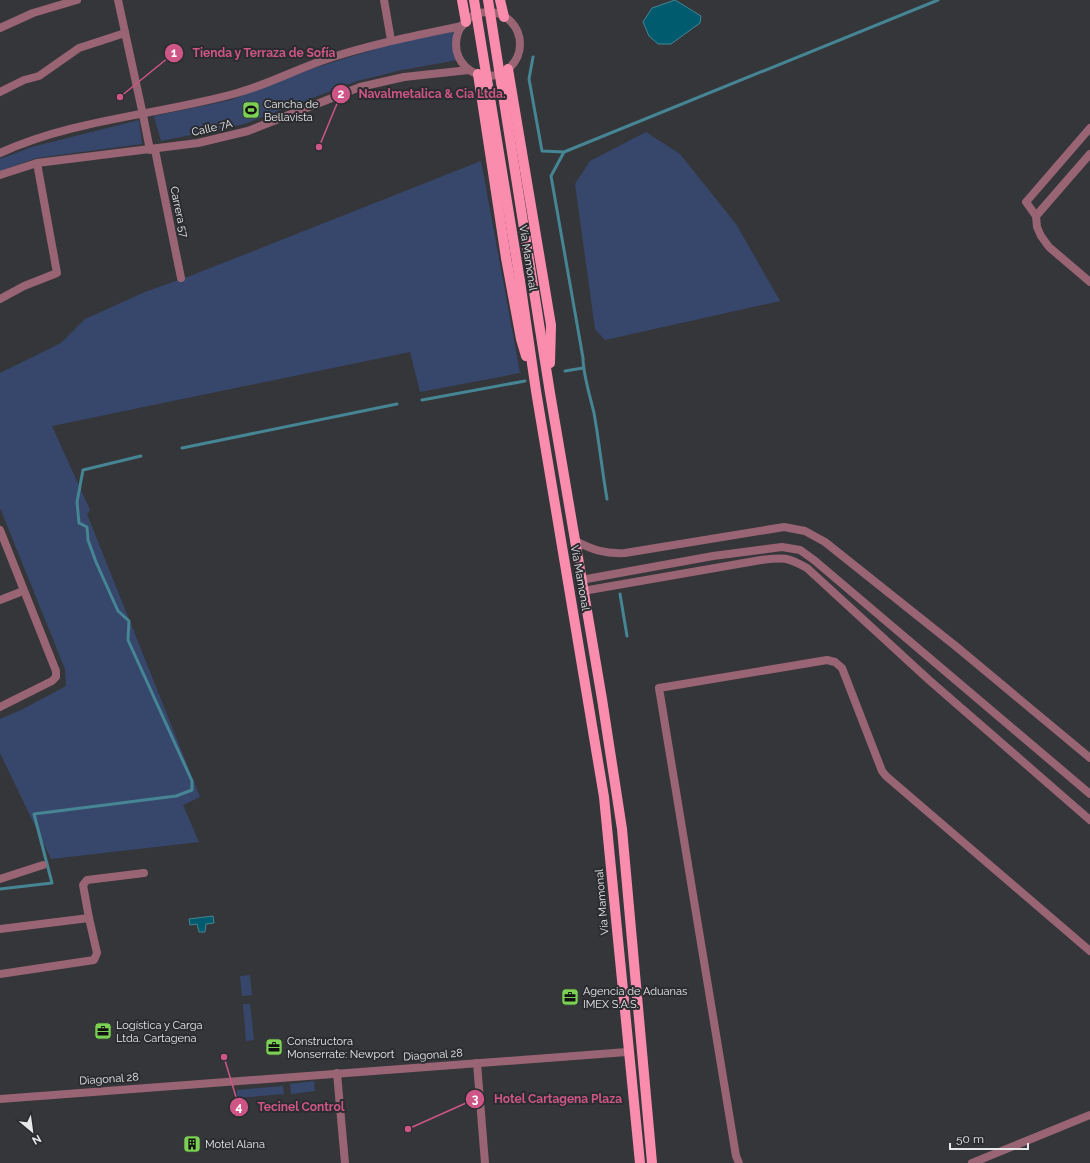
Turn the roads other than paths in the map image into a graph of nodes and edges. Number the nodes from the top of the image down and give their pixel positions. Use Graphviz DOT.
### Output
graph roads {
  1 [pos="77,0"];
  2 [pos="118,0"];
  3 [pos="384,0"];
  4 [pos="462,0"];
  5 [pos="474,0"];
  6 [pos="488,0"];
  7 [pos="500,0"];
  8 [pos="504,17"];
  9 [pos="464,24"];
  10 [pos="0,28"];
  11 [pos="125,33"];
  12 [pos="391,40"];
  13 [pos="508,69"];
  14 [pos="469,70"];
  15 [pos="478,74"];
  16 [pos="0,92"];
  17 [pos="143,115"];
  18 [pos="1090,128"];
  19 [pos="152,150"];
  20 [pos="0,153"];
  21 [pos="1090,154"];
  22 [pos="37,163"];
  23 [pos="0,175"];
  24 [pos="1036,216"];
  25 [pos="181,278"];
  26 [pos="1090,282"];
  27 [pos="0,299"];
  28 [pos="536,391"];
  29 [pos="550,393"];
  30 [pos="0,530"];
  31 [pos="574,540"];
  32 [pos="581,580"];
  33 [pos="23,591"];
  34 [pos="583,591"];
  35 [pos="0,600"];
  36 [pos="0,707"];
  37 [pos="1090,758"];
  38 [pos="1090,794"];
  39 [pos="1090,820"];
  40 [pos="43,865"];
  41 [pos="144,873"];
  42 [pos="0,879"];
  43 [pos="89,918"];
  44 [pos="0,929"];
  45 [pos="1090,951"];
  46 [pos="0,974"];
  47 [pos="627,1052"];
  48 [pos="477,1063"];
  49 [pos="337,1074"];
  50 [pos="0,1099"];
  51 [pos="1090,1115"];
  52 [pos="345,1163"];
  53 [pos="485,1163"];
  54 [pos="640,1163"];
  55 [pos="652,1163"];
  56 [pos="739,1163"];
  57 [pos="972,1163"];
  1 -- 10 [label="street"];
  2 -- 11 [label="street"];
  3 -- 12 [label="street"];
  4 -- 9 [label="main road"];
  5 -- 28 [label="main road, Vía Mamonal, bridge"];
  6 -- 29 [label="main road, Vía Mamonal, bridge"];
  7 -- 8 [label="main road"];
  8 -- 9 [label="street"];
  8 -- 13 [label="street"];
  9 -- 12 [label="street"];
  9 -- 14 [label="street"];
  11 -- 16 [label="street"];
  11 -- 17 [label="street"];
  12 -- 17 [label="street"];
  13 -- 15 [label="street"];
  13 -- 29 [label="main road"];
  14 -- 15 [label="street"];
  14 -- 19 [label="street, Calle 7A"];
  15 -- 28 [label="main road"];
  17 -- 19 [label="street, Carrera 57"];
  17 -- 20 [label="street"];
  18 -- 24 [label="street"];
  19 -- 22 [label="street, Calle 7A"];
  19 -- 25 [label="street, Carrera 57"];
  21 -- 24 [label="street"];
  22 -- 23 [label="street, Calle 7A"];
  22 -- 27 [label="street"];
  24 -- 26 [label="street"];
  28 -- 47 [label="main road, Vía Mamonal"];
  29 -- 31 [label="main road, Vía Mamonal"];
  30 -- 33 [label="street"];
  31 -- 32 [label="main road, Vía Mamonal"];
  31 -- 37 [label="street"];
  32 -- 34 [label="main road, Vía Mamonal"];
  32 -- 38 [label="street"];
  33 -- 35 [label="street"];
  33 -- 36 [label="street"];
  34 -- 39 [label="street"];
  34 -- 55 [label="main road, Vía Mamonal"];
  40 -- 42 [label="street"];
  41 -- 43 [label="street"];
  43 -- 44 [label="street"];
  43 -- 46 [label="street"];
  45 -- 56 [label="street"];
  47 -- 48 [label="street, Diagonal 28"];
  47 -- 54 [label="main road, Vía Mamonal"];
  48 -- 49 [label="street, Diagonal 28"];
  48 -- 53 [label="street"];
  49 -- 50 [label="street, Diagonal 28"];
  49 -- 52 [label="street"];
  51 -- 57 [label="street"];
}
